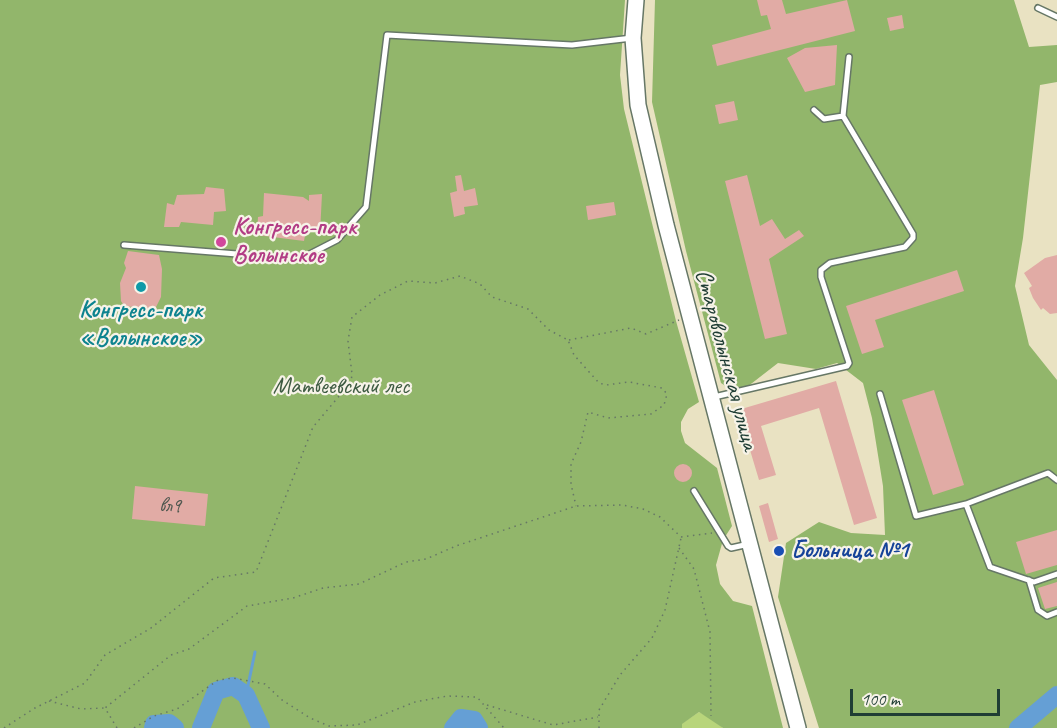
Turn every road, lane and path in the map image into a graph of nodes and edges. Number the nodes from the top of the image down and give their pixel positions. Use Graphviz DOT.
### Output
graph roads {
  1 [pos="636,0"];
  2 [pos="1038,8"];
  3 [pos="1057,17"];
  4 [pos="633,38"];
  5 [pos="849,57"];
  6 [pos="814,110"];
  7 [pos="843,116"];
  8 [pos="124,245"];
  9 [pos="683,318"];
  10 [pos="568,340"];
  11 [pos="880,394"];
  12 [pos="712,398"];
  13 [pos="1057,480"];
  14 [pos="694,491"];
  15 [pos="966,504"];
  16 [pos="576,506"];
  17 [pos="719,532"];
  18 [pos="681,537"];
  19 [pos="751,543"];
  20 [pos="679,547"];
  21 [pos="1057,574"];
  22 [pos="1029,580"];
  23 [pos="1057,612"];
  24 [pos="48,701"];
  25 [pos="486,705"];
  26 [pos="105,708"];
  27 [pos="711,716"];
  28 [pos="599,717"];
  29 [pos="4,728"];
  30 [pos="117,728"];
  31 [pos="134,728"];
  32 [pos="504,728"];
  33 [pos="599,728"];
  34 [pos="798,728"];
  1 -- 4 [label="street, Староволынская улица"];
  2 -- 3 [label="lane"];
  4 -- 8 [label="lane"];
  4 -- 12 [label="street, Староволынская улица"];
  5 -- 7 [label="lane"];
  6 -- 7 [label="lane"];
  7 -- 12 [label="lane"];
  9 -- 10 [label="path"];
  10 -- 16 [label="path"];
  10 -- 24 [label="path"];
  11 -- 15 [label="lane"];
  12 -- 19 [label="street, Староволынская улица"];
  13 -- 15 [label="lane"];
  14 -- 17 [label="lane"];
  15 -- 22 [label="lane"];
  16 -- 18 [label="path"];
  16 -- 26 [label="path"];
  17 -- 18 [label="path"];
  17 -- 19 [label="lane"];
  18 -- 20 [label="path"];
  19 -- 34 [label="street, Староволынская улица"];
  20 -- 27 [label="path"];
  20 -- 28 [label="path"];
  21 -- 22 [label="lane"];
  22 -- 23 [label="lane"];
  24 -- 26 [label="path"];
  24 -- 29 [label="path"];
  25 -- 28 [label="path"];
  25 -- 31 [label="path"];
  25 -- 32 [label="path"];
  26 -- 30 [label="path"];
  28 -- 33 [label="path"];
}
